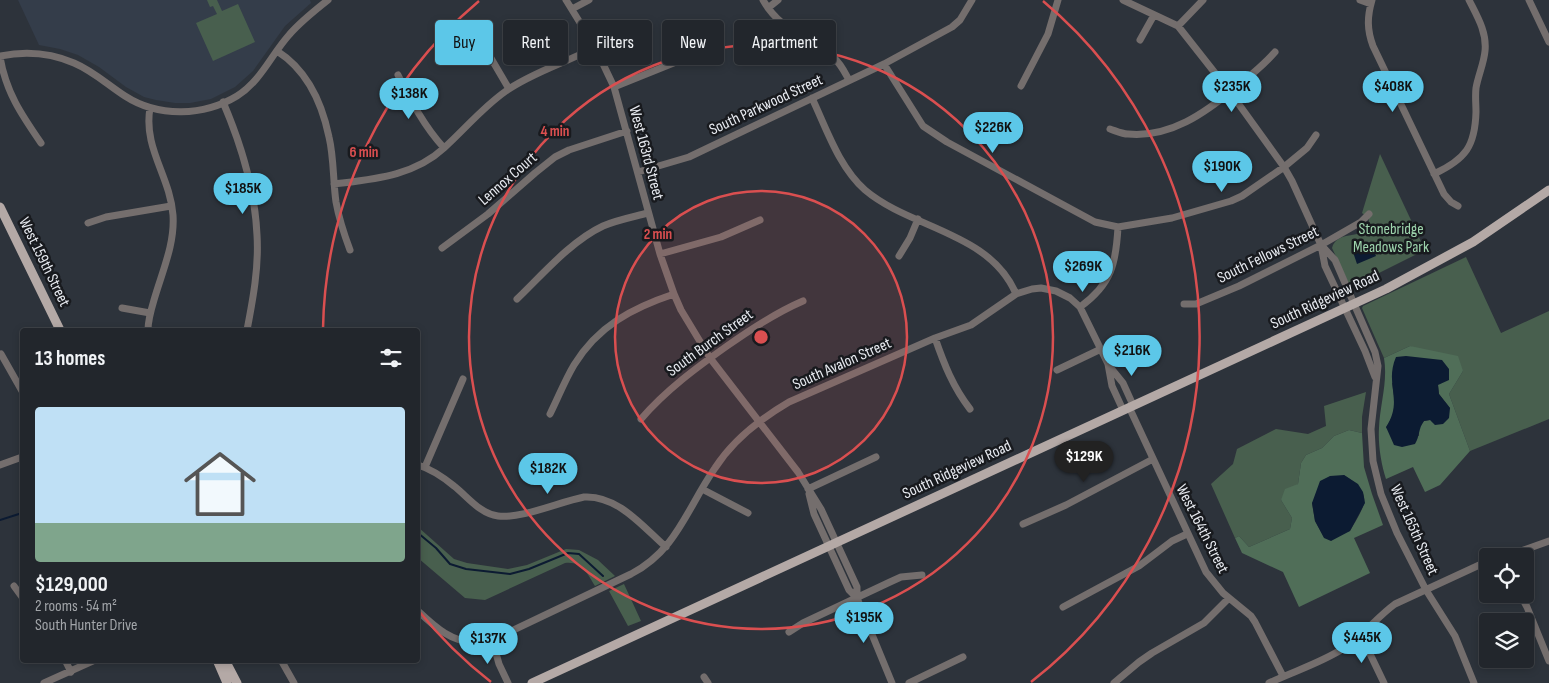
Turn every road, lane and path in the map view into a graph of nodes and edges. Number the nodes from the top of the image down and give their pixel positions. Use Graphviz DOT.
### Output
graph roads {
  1 [pos="328,0"];
  2 [pos="566,0"];
  3 [pos="589,0"];
  4 [pos="763,0"];
  5 [pos="778,0"];
  6 [pos="972,0"];
  7 [pos="1058,0"];
  8 [pos="1123,0"];
  9 [pos="1203,0"];
  10 [pos="1360,0"];
  11 [pos="1469,0"];
  12 [pos="1529,0"];
  13 [pos="1372,2"];
  14 [pos="768,8"];
  15 [pos="572,9"];
  16 [pos="1154,15"];
  17 [pos="579,20"];
  18 [pos="1178,26"];
  19 [pos="1140,40"];
  20 [pos="1549,42"];
  21 [pos="277,51"];
  22 [pos="1275,52"];
  23 [pos="0,56"];
  24 [pos="578,56"];
  25 [pos="493,62"];
  26 [pos="884,64"];
  27 [pos="604,65"];
  28 [pos="669,65"];
  29 [pos="398,75"];
  30 [pos="849,80"];
  31 [pos="1021,86"];
  32 [pos="614,87"];
  33 [pos="509,89"];
  34 [pos="1230,92"];
  35 [pos="812,98"];
  36 [pos="223,102"];
  37 [pos="150,108"];
  38 [pos="1110,129"];
  39 [pos="627,130"];
  40 [pos="1316,135"];
  41 [pos="41,144"];
  42 [pos="444,148"];
  43 [pos="1284,167"];
  44 [pos="638,172"];
  45 [pos="1434,174"];
  46 [pos="334,184"];
  47 [pos="1549,190"];
  48 [pos="0,206"];
  49 [pos="171,206"];
  50 [pos="1458,206"];
  51 [pos="648,214"];
  52 [pos="1369,214"];
  53 [pos="918,219"];
  54 [pos="760,220"];
  55 [pos="88,223"];
  56 [pos="1118,226"];
  57 [pos="1321,245"];
  58 [pos="442,248"];
  59 [pos="350,250"];
  60 [pos="660,254"];
  61 [pos="899,256"];
  62 [pos="674,294"];
  63 [pos="1016,294"];
  64 [pos="517,299"];
  65 [pos="802,301"];
  66 [pos="1184,304"];
  67 [pos="1353,304"];
  68 [pos="1080,306"];
  69 [pos="122,308"];
  70 [pos="1344,308"];
  71 [pos="150,313"];
  72 [pos="59,328"];
  73 [pos="148,328"];
  74 [pos="247,328"];
  75 [pos="935,338"];
  76 [pos="1100,349"];
  77 [pos="1,354"];
  78 [pos="710,358"];
  79 [pos="1108,364"];
  80 [pos="1057,370"];
  81 [pos="1376,378"];
  82 [pos="463,380"];
  83 [pos="20,387"];
  84 [pos="1128,407"];
  85 [pos="970,409"];
  86 [pos="550,414"];
  87 [pos="641,419"];
  88 [pos="760,422"];
  89 [pos="876,457"];
  90 [pos="20,458"];
  91 [pos="1153,459"];
  92 [pos="0,465"];
  93 [pos="421,466"];
  94 [pos="702,489"];
  95 [pos="808,489"];
  96 [pos="748,514"];
  97 [pos="1023,524"];
  98 [pos="1187,534"];
  99 [pos="1549,541"];
  100 [pos="833,545"];
  101 [pos="666,547"];
  102 [pos="1529,548"];
  103 [pos="1479,565"];
  104 [pos="922,575"];
  105 [pos="14,586"];
  106 [pos="1426,590"];
  107 [pos="20,594"];
  108 [pos="857,598"];
  109 [pos="1229,598"];
  110 [pos="1525,603"];
  111 [pos="1063,607"];
  112 [pos="420,613"];
  113 [pos="789,632"];
  114 [pos="1361,635"];
  115 [pos="492,639"];
  116 [pos="963,656"];
  117 [pos="1549,661"];
  118 [pos="66,663"];
  119 [pos="89,663"];
  120 [pos="218,663"];
  121 [pos="227,663"];
  122 [pos="283,663"];
  123 [pos="71,672"];
  124 [pos="1283,676"];
  125 [pos="44,683"];
  126 [pos="227,683"];
  127 [pos="237,683"];
  128 [pos="294,683"];
  129 [pos="508,683"];
  130 [pos="532,683"];
  131 [pos="892,683"];
  132 [pos="909,683"];
  133 [pos="1114,683"];
  134 [pos="1269,683"];
  135 [pos="1384,683"];
  136 [pos="1474,683"];
  1 -- 21 [label="street"];
  2 -- 15 [label="street, West 163rd Street"];
  3 -- 15 [label="street"];
  4 -- 14 [label="street"];
  5 -- 14 [label="street"];
  6 -- 26 [label="street, South Parkwood Street"];
  7 -- 31 [label="street"];
  8 -- 16 [label="street, West 165th Street"];
  9 -- 18 [label="street"];
  10 -- 13 [label="street"];
  11 -- 45 [label="street"];
  12 -- 20 [label="street"];
  13 -- 45 [label="street"];
  14 -- 30 [label="street"];
  15 -- 17 [label="street, West 163rd Street"];
  16 -- 18 [label="street, West 165th Street"];
  16 -- 19 [label="street"];
  18 -- 34 [label="street, West 165th Street"];
  21 -- 36 [label="street"];
  21 -- 46 [label="street"];
  22 -- 34 [label="street"];
  23 -- 37 [label="street"];
  23 -- 41 [label="street"];
  24 -- 33 [label="street"];
  25 -- 33 [label="street"];
  26 -- 30 [label="street, South Parkwood Street"];
  26 -- 56 [label="street"];
  27 -- 32 [label="street, West 163rd Street"];
  28 -- 32 [label="street"];
  29 -- 42 [label="street"];
  30 -- 35 [label="street, South Parkwood Street"];
  32 -- 39 [label="street, West 163rd Street"];
  33 -- 42 [label="street"];
  34 -- 38 [label="street"];
  34 -- 43 [label="street, West 165th Street"];
  35 -- 44 [label="street, South Parkwood Street"];
  35 -- 53 [label="street"];
  36 -- 37 [label="street"];
  36 -- 74 [label="street"];
  37 -- 49 [label="street"];
  39 -- 44 [label="street, West 163rd Street"];
  39 -- 58 [label="street, Lennox Court"];
  40 -- 43 [label="street"];
  42 -- 46 [label="street"];
  43 -- 56 [label="street"];
  43 -- 57 [label="street, West 165th Street"];
  44 -- 51 [label="street, West 163rd Street"];
  45 -- 50 [label="street"];
  46 -- 59 [label="street"];
  47 -- 67 [label="main road, South Ridgeview Road"];
  48 -- 72 [label="main road, West 159th Street"];
  49 -- 55 [label="street"];
  49 -- 71 [label="street"];
  51 -- 60 [label="street, West 163rd Street"];
  51 -- 64 [label="street"];
  52 -- 57 [label="street, South Fellows Street"];
  53 -- 61 [label="street"];
  53 -- 63 [label="street"];
  54 -- 60 [label="street"];
  56 -- 68 [label="street"];
  57 -- 66 [label="street, South Fellows Street"];
  57 -- 67 [label="street, West 165th Street"];
  57 -- 70 [label="street, West 165th Street"];
  60 -- 62 [label="street, West 163rd Street"];
  62 -- 78 [label="street, West 163rd Street"];
  62 -- 86 [label="street"];
  63 -- 68 [label="street"];
  63 -- 75 [label="street, South Avalon Street"];
  65 -- 78 [label="street, South Burch Street"];
  67 -- 70 [label="main road, South Ridgeview Road"];
  67 -- 81 [label="street, West 165th Street"];
  68 -- 76 [label="street, West 164th Street"];
  69 -- 71 [label="street"];
  70 -- 81 [label="street, West 165th Street"];
  70 -- 84 [label="main road, South Ridgeview Road"];
  71 -- 73 [label="street"];
  75 -- 85 [label="street"];
  75 -- 88 [label="street, South Avalon Street"];
  76 -- 79 [label="street, West 164th Street"];
  76 -- 80 [label="street"];
  77 -- 83 [label="street"];
  78 -- 87 [label="street, South Burch Street"];
  78 -- 88 [label="street, West 163rd Street"];
  79 -- 84 [label="street, West 164th Street"];
  79 -- 84 [label="street, West 164th Street"];
  81 -- 106 [label="street, West 165th Street"];
  82 -- 93 [label="street"];
  84 -- 91 [label="street, West 164th Street"];
  84 -- 100 [label="main road, South Ridgeview Road"];
  88 -- 94 [label="street, South Avalon Street"];
  88 -- 95 [label="street, West 163rd Street"];
  89 -- 95 [label="street"];
  90 -- 92 [label="street"];
  91 -- 97 [label="street"];
  91 -- 98 [label="street, West 164th Street"];
  93 -- 101 [label="street"];
  94 -- 96 [label="street"];
  94 -- 101 [label="street, South Avalon Street"];
  95 -- 100 [label="street, West 163rd Street"];
  98 -- 109 [label="street, West 164th Street"];
  98 -- 111 [label="street"];
  99 -- 102 [label="street"];
  100 -- 108 [label="street, West 163rd Street"];
  100 -- 130 [label="main road, South Ridgeview Road"];
  101 -- 115 [label="street, South Avalon Street"];
  103 -- 106 [label="street"];
  104 -- 108 [label="street"];
  105 -- 107 [label="street"];
  106 -- 114 [label="street"];
  106 -- 136 [label="street, West 165th Street"];
  108 -- 113 [label="street"];
  108 -- 131 [label="street, West 163rd Street"];
  109 -- 124 [label="street, West 164th Street"];
  109 -- 133 [label="street"];
  110 -- 117 [label="street"];
  112 -- 115 [label="street, South Avalon Street"];
  114 -- 124 [label="street"];
  114 -- 135 [label="street"];
  115 -- 129 [label="street"];
  116 -- 132 [label="street"];
  118 -- 123 [label="street"];
  119 -- 123 [label="street"];
  120 -- 126 [label="main road"];
  121 -- 127 [label="main road"];
  122 -- 128 [label="street"];
  123 -- 125 [label="street"];
  124 -- 134 [label="street"];
}
